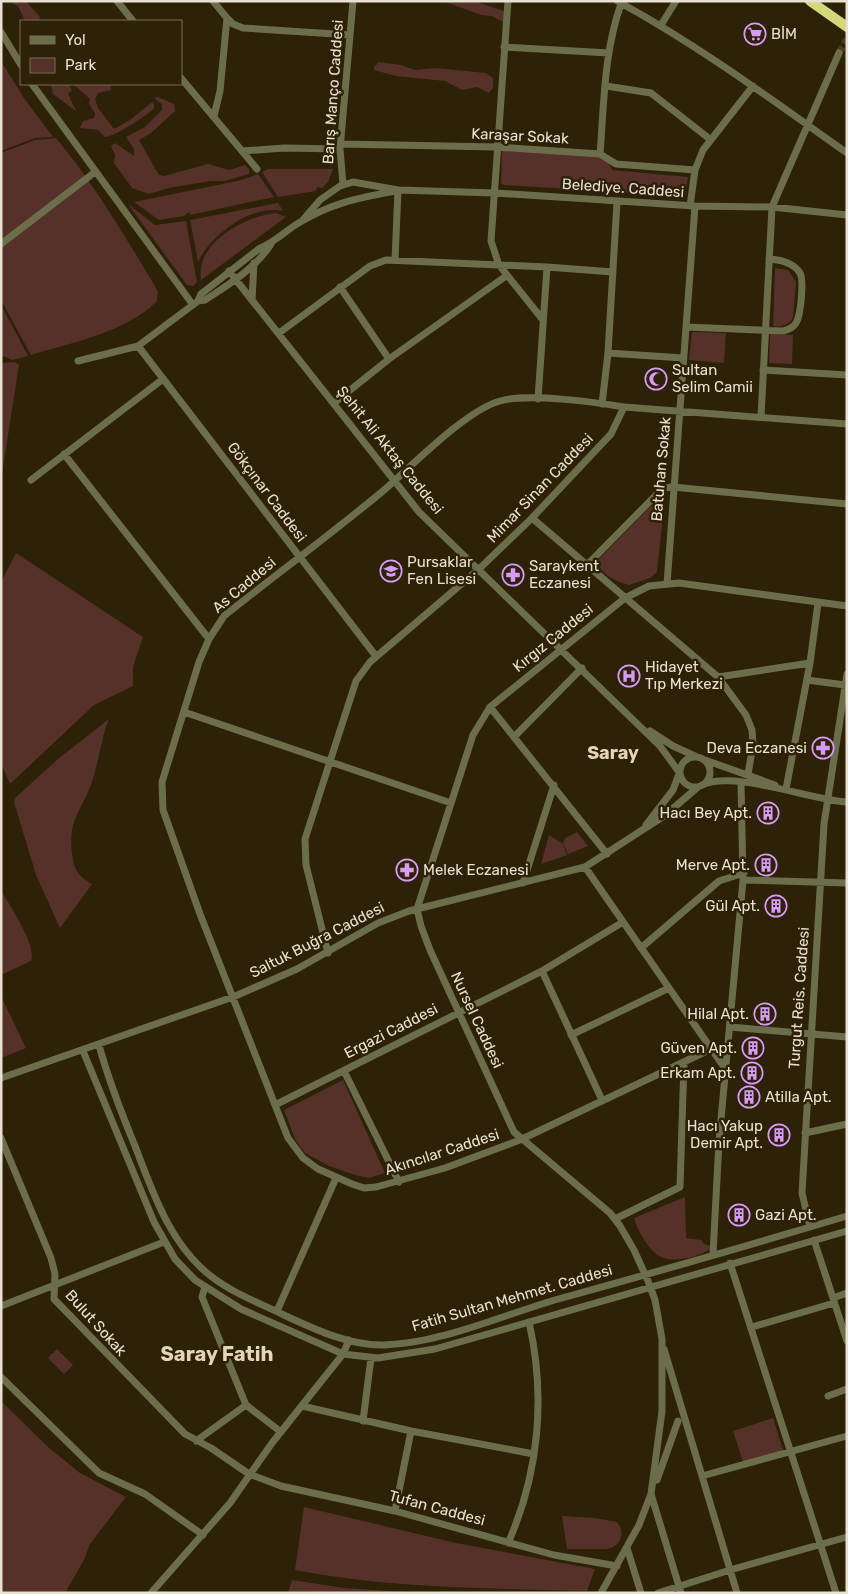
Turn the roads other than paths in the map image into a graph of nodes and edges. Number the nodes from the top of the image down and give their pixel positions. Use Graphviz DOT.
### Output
graph roads {
  1 [pos="117,1"];
  2 [pos="213,1"];
  3 [pos="353,1"];
  4 [pos="508,1"];
  5 [pos="676,1"];
  6 [pos="810,1"];
  7 [pos="619,2"];
  8 [pos="228,18"];
  9 [pos="133,20"];
  10 [pos="661,25"];
  11 [pos="847,27"];
  12 [pos="1,32"];
  13 [pos="350,35"];
  14 [pos="504,47"];
  15 [pos="839,53"];
  16 [pos="609,54"];
  17 [pos="20,63"];
  18 [pos="182,79"];
  19 [pos="33,85"];
  20 [pos="606,86"];
  21 [pos="753,86"];
  22 [pos="214,116"];
  23 [pos="809,126"];
  24 [pos="711,140"];
  25 [pos="340,146"];
  26 [pos="496,148"];
  27 [pos="242,151"];
  28 [pos="847,153"];
  29 [pos="600,154"];
  30 [pos="257,169"];
  31 [pos="695,170"];
  32 [pos="95,172"];
  33 [pos="343,185"];
  34 [pos="398,190"];
  35 [pos="495,193"];
  36 [pos="617,202"];
  37 [pos="692,206"];
  38 [pos="772,207"];
  39 [pos="847,215"];
  40 [pos="302,221"];
  41 [pos="1,244"];
  42 [pos="271,244"];
  43 [pos="394,260"];
  44 [pos="768,260"];
  45 [pos="254,263"];
  46 [pos="499,265"];
  47 [pos="547,267"];
  48 [pos="229,271"];
  49 [pos="613,272"];
  50 [pos="506,276"];
  51 [pos="235,278"];
  52 [pos="340,287"];
  53 [pos="252,300"];
  54 [pos="195,303"];
  55 [pos="543,320"];
  56 [pos="686,327"];
  57 [pos="766,330"];
  58 [pos="279,333"];
  59 [pos="138,346"];
  60 [pos="608,353"];
  61 [pos="683,358"];
  62 [pos="389,359"];
  63 [pos="78,361"];
  64 [pos="763,370"];
  65 [pos="847,375"];
  66 [pos="163,378"];
  67 [pos="538,399"];
  68 [pos="334,403"];
  69 [pos="602,404"];
  70 [pos="624,407"];
  71 [pos="679,411"];
  72 [pos="760,417"];
  73 [pos="847,424"];
  74 [pos="64,454"];
  75 [pos="31,480"];
  76 [pos="394,482"];
  77 [pos="673,487"];
  78 [pos="847,504"];
  79 [pos="532,518"];
  80 [pos="299,556"];
  81 [pos="586,566"];
  82 [pos="479,569"];
  83 [pos="666,584"];
  84 [pos="625,598"];
  85 [pos="818,603"];
  86 [pos="847,606"];
  87 [pos="209,639"];
  88 [pos="561,648"];
  89 [pos="375,655"];
  90 [pos="810,663"];
  91 [pos="582,668"];
  92 [pos="847,674"];
  93 [pos="718,677"];
  94 [pos="806,680"];
  95 [pos="845,685"];
  96 [pos="490,707"];
  97 [pos="184,712"];
  98 [pos="630,715"];
  99 [pos="514,737"];
  100 [pos="701,758"];
  101 [pos="330,762"];
  102 [pos="679,773"];
  103 [pos="748,774"];
  104 [pos="741,783"];
  105 [pos="554,785"];
  106 [pos="700,786"];
  107 [pos="784,789"];
  108 [pos="828,799"];
  109 [pos="847,802"];
  110 [pos="451,803"];
  111 [pos="643,829"];
  112 [pos="607,854"];
  113 [pos="585,866"];
  114 [pos="744,876"];
  115 [pos="821,882"];
  116 [pos="523,883"];
  117 [pos="847,883"];
  118 [pos="416,909"];
  119 [pos="623,922"];
  120 [pos="641,948"];
  121 [pos="328,953"];
  122 [pos="542,971"];
  123 [pos="669,988"];
  124 [pos="233,996"];
  125 [pos="458,1012"];
  126 [pos="730,1026"];
  127 [pos="810,1034"];
  128 [pos="571,1035"];
  129 [pos="847,1037"];
  130 [pos="98,1045"];
  131 [pos="711,1049"];
  132 [pos="83,1051"];
  133 [pos="684,1063"];
  134 [pos="726,1070"];
  135 [pos="344,1071"];
  136 [pos="1,1078"];
  137 [pos="602,1100"];
  138 [pos="275,1105"];
  139 [pos="847,1124"];
  140 [pos="805,1133"];
  141 [pos="1,1138"];
  142 [pos="520,1140"];
  143 [pos="336,1178"];
  144 [pos="399,1182"];
  145 [pos="847,1216"];
  146 [pos="614,1219"];
  147 [pos="810,1227"];
  148 [pos="847,1231"];
  149 [pos="814,1240"];
  150 [pos="164,1242"];
  151 [pos="713,1254"];
  152 [pos="730,1263"];
  153 [pos="648,1281"];
  154 [pos="54,1286"];
  155 [pos="205,1287"];
  156 [pos="847,1294"];
  157 [pos="833,1300"];
  158 [pos="1,1306"];
  159 [pos="277,1311"];
  160 [pos="529,1322"];
  161 [pos="752,1327"];
  162 [pos="662,1339"];
  163 [pos="349,1340"];
  164 [pos="847,1341"];
  165 [pos="343,1354"];
  166 [pos="371,1358"];
  167 [pos="1,1377"];
  168 [pos="847,1389"];
  169 [pos="828,1396"];
  170 [pos="246,1406"];
  171 [pos="302,1406"];
  172 [pos="362,1421"];
  173 [pos="678,1422"];
  174 [pos="411,1431"];
  175 [pos="281,1432"];
  176 [pos="847,1436"];
  177 [pos="196,1441"];
  178 [pos="792,1452"];
  179 [pos="534,1454"];
  180 [pos="249,1474"];
  181 [pos="702,1476"];
  182 [pos="651,1494"];
  183 [pos="396,1510"];
  184 [pos="203,1535"];
  185 [pos="847,1537"];
  186 [pos="508,1542"];
  187 [pos="822,1545"];
  188 [pos="627,1548"];
  189 [pos="617,1566"];
  190 [pos="730,1570"];
  191 [pos="606,1584"];
  192 [pos="680,1590"];
  193 [pos="151,1593"];
  194 [pos="601,1593"];
  195 [pos="609,1593"];
  196 [pos="641,1593"];
  197 [pos="658,1593"];
  198 [pos="737,1593"];
  199 [pos="836,1593"];
  1 -- 9 [label="street"];
  2 -- 8 [label="street"];
  3 -- 13 [label="street, Barış Manço Caddesi"];
  4 -- 14 [label="street"];
  5 -- 10 [label="street"];
  6 -- 11 [label="highway"];
  7 -- 10 [label="street"];
  7 -- 16 [label="street"];
  8 -- 13 [label="street"];
  8 -- 22 [label="street"];
  10 -- 21 [label="street"];
  12 -- 17 [label="street"];
  13 -- 25 [label="street, Barış Manço Caddesi"];
  14 -- 16 [label="street"];
  14 -- 26 [label="street"];
  15 -- 23 [label="street"];
  16 -- 20 [label="street"];
  18 -- 22 [label="street"];
  19 -- 32 [label="street"];
  20 -- 24 [label="street"];
  20 -- 29 [label="street"];
  21 -- 23 [label="street"];
  21 -- 24 [label="street, Batuhan Sokak"];
  22 -- 27 [label="street"];
  23 -- 28 [label="street"];
  23 -- 38 [label="street"];
  24 -- 31 [label="street, Batuhan Sokak"];
  25 -- 26 [label="street, Karaşar Sokak"];
  25 -- 27 [label="street, Karaşar Sokak"];
  25 -- 33 [label="street, Barış Manço Caddesi"];
  26 -- 29 [label="street, Karaşar Sokak"];
  26 -- 35 [label="street"];
  27 -- 30 [label="street"];
  29 -- 31 [label="street, Karaşar Sokak"];
  31 -- 37 [label="street, Batuhan Sokak"];
  32 -- 41 [label="street"];
  32 -- 54 [label="street"];
  33 -- 34 [label="street"];
  33 -- 40 [label="street"];
  34 -- 35 [label="street, Belediye. Caddesi"];
  34 -- 40 [label="street"];
  34 -- 43 [label="street"];
  35 -- 36 [label="street, Belediye. Caddesi"];
  35 -- 46 [label="street"];
  36 -- 37 [label="street, Belediye. Caddesi"];
  36 -- 49 [label="street"];
  37 -- 38 [label="street, Belediye. Caddesi"];
  37 -- 56 [label="street, Batuhan Sokak"];
  38 -- 39 [label="street, Belediye. Caddesi"];
  38 -- 44 [label="street"];
  40 -- 42 [label="street"];
  42 -- 45 [label="street"];
  42 -- 48 [label="street"];
  43 -- 46 [label="street"];
  43 -- 52 [label="street"];
  44 -- 57 [label="street"];
  44 -- 57 [label="street"];
  45 -- 51 [label="street"];
  45 -- 53 [label="street"];
  46 -- 47 [label="street"];
  46 -- 50 [label="street"];
  47 -- 49 [label="street"];
  47 -- 55 [label="street"];
  48 -- 51 [label="street, Şehit Ali Aktaş Caddesi"];
  48 -- 54 [label="street"];
  49 -- 60 [label="street"];
  50 -- 55 [label="street"];
  50 -- 62 [label="street"];
  51 -- 53 [label="street, Şehit Ali Aktaş Caddesi"];
  51 -- 54 [label="street"];
  52 -- 58 [label="street"];
  52 -- 62 [label="street"];
  53 -- 58 [label="street, Şehit Ali Aktaş Caddesi"];
  54 -- 59 [label="street"];
  55 -- 67 [label="street"];
  56 -- 57 [label="street"];
  56 -- 61 [label="street, Batuhan Sokak"];
  57 -- 64 [label="street"];
  58 -- 68 [label="street, Şehit Ali Aktaş Caddesi"];
  59 -- 63 [label="street"];
  59 -- 66 [label="street, Gökçınar Caddesi"];
  60 -- 61 [label="street"];
  60 -- 69 [label="street"];
  61 -- 71 [label="street, Batuhan Sokak"];
  62 -- 68 [label="street"];
  64 -- 65 [label="street"];
  64 -- 72 [label="street"];
  66 -- 74 [label="street"];
  66 -- 80 [label="street, Gökçınar Caddesi"];
  67 -- 69 [label="street, As Caddesi"];
  67 -- 76 [label="street, As Caddesi"];
  68 -- 76 [label="street, Şehit Ali Aktaş Caddesi"];
  69 -- 70 [label="street, As Caddesi"];
  70 -- 71 [label="street"];
  70 -- 79 [label="street, Mimar Sinan Caddesi"];
  71 -- 72 [label="street"];
  71 -- 77 [label="street, Batuhan Sokak"];
  72 -- 73 [label="street"];
  74 -- 75 [label="street"];
  74 -- 87 [label="street"];
  76 -- 80 [label="street, As Caddesi"];
  76 -- 82 [label="street, Şehit Ali Aktaş Caddesi"];
  77 -- 78 [label="street"];
  77 -- 81 [label="street"];
  77 -- 83 [label="street, Batuhan Sokak"];
  79 -- 81 [label="street"];
  79 -- 82 [label="street, Mimar Sinan Caddesi"];
  80 -- 87 [label="street, As Caddesi"];
  80 -- 89 [label="street, Gökçınar Caddesi"];
  81 -- 84 [label="street"];
  82 -- 88 [label="street, Şehit Ali Aktaş Caddesi"];
  82 -- 89 [label="street, Mimar Sinan Caddesi"];
  83 -- 84 [label="street, Kırgız Caddesi"];
  83 -- 85 [label="street, Kırgız Caddesi"];
  84 -- 88 [label="street, Kırgız Caddesi"];
  84 -- 93 [label="street"];
  85 -- 86 [label="street, Kırgız Caddesi"];
  85 -- 90 [label="street"];
  87 -- 97 [label="street, As Caddesi"];
  88 -- 91 [label="street, Şehit Ali Aktaş Caddesi"];
  88 -- 96 [label="street, Kırgız Caddesi"];
  89 -- 101 [label="street, Mimar Sinan Caddesi"];
  90 -- 93 [label="street"];
  90 -- 94 [label="street"];
  91 -- 98 [label="street, Şehit Ali Aktaş Caddesi"];
  91 -- 99 [label="street"];
  92 -- 95 [label="street, Turgut Reis. Caddesi"];
  93 -- 103 [label="street"];
  94 -- 95 [label="street"];
  94 -- 107 [label="street"];
  95 -- 108 [label="street, Turgut Reis. Caddesi"];
  96 -- 99 [label="street"];
  96 -- 110 [label="street, Kırgız Caddesi"];
  97 -- 101 [label="street"];
  97 -- 124 [label="street, As Caddesi"];
  98 -- 100 [label="street, Şehit Ali Aktaş Caddesi"];
  98 -- 102 [label="street, Şehit Ali Aktaş Caddesi"];
  99 -- 105 [label="street"];
  100 -- 102 [label="street"];
  100 -- 103 [label="street, Şehit Ali Aktaş Caddesi"];
  100 -- 106 [label="street"];
  101 -- 110 [label="street"];
  101 -- 121 [label="street, Mimar Sinan Caddesi"];
  102 -- 106 [label="street, Şehit Ali Aktaş Caddesi"];
  102 -- 111 [label="street, Saltuk Buğra Caddesi"];
  103 -- 107 [label="street, Şehit Ali Aktaş Caddesi"];
  104 -- 106 [label="street, Şehit Ali Aktaş Caddesi"];
  104 -- 107 [label="street, Şehit Ali Aktaş Caddesi"];
  104 -- 114 [label="street"];
  105 -- 112 [label="street"];
  105 -- 116 [label="street"];
  106 -- 111 [label="street, Saltuk Buğra Caddesi"];
  107 -- 108 [label="street, Şehit Ali Aktaş Caddesi"];
  108 -- 109 [label="street, Şehit Ali Aktaş Caddesi"];
  108 -- 115 [label="street, Turgut Reis. Caddesi"];
  110 -- 118 [label="street, Kırgız Caddesi"];
  111 -- 112 [label="street, Saltuk Buğra Caddesi"];
  112 -- 113 [label="street, Saltuk Buğra Caddesi"];
  113 -- 116 [label="street, Saltuk Buğra Caddesi"];
  113 -- 119 [label="street"];
  114 -- 115 [label="street"];
  114 -- 120 [label="street"];
  114 -- 126 [label="street"];
  115 -- 117 [label="street"];
  115 -- 127 [label="street, Turgut Reis. Caddesi"];
  116 -- 118 [label="street, Saltuk Buğra Caddesi"];
  118 -- 121 [label="street, Saltuk Buğra Caddesi"];
  118 -- 125 [label="street, Nursel Caddesi"];
  119 -- 120 [label="street"];
  119 -- 122 [label="street, Ergazi Caddesi"];
  120 -- 123 [label="street"];
  121 -- 124 [label="street, Saltuk Buğra Caddesi"];
  122 -- 125 [label="street, Ergazi Caddesi"];
  122 -- 128 [label="street"];
  123 -- 128 [label="street"];
  123 -- 131 [label="street"];
  124 -- 130 [label="street, Saltuk Buğra Caddesi"];
  124 -- 138 [label="street, Akıncılar Caddesi"];
  125 -- 135 [label="street, Ergazi Caddesi"];
  125 -- 142 [label="street, Nursel Caddesi"];
  126 -- 127 [label="street"];
  126 -- 134 [label="street"];
  127 -- 129 [label="street"];
  127 -- 140 [label="street, Turgut Reis. Caddesi"];
  128 -- 137 [label="street"];
  130 -- 132 [label="street, Saltuk Buğra Caddesi"];
  130 -- 159 [label="street, Fatih Sultan Mehmet. Caddesi"];
  131 -- 133 [label="street"];
  131 -- 134 [label="street"];
  132 -- 136 [label="street, Saltuk Buğra Caddesi"];
  132 -- 150 [label="street, Fatih Sultan Mehmet. Caddesi"];
  133 -- 137 [label="street"];
  133 -- 146 [label="street"];
  134 -- 151 [label="street"];
  135 -- 138 [label="street, Ergazi Caddesi"];
  135 -- 144 [label="street"];
  137 -- 142 [label="street"];
  138 -- 143 [label="street, Akıncılar Caddesi"];
  139 -- 140 [label="street"];
  140 -- 147 [label="street, Turgut Reis. Caddesi"];
  141 -- 154 [label="street, Bulut Sokak"];
  142 -- 144 [label="street, Akıncılar Caddesi"];
  142 -- 146 [label="street, Akıncılar Caddesi"];
  143 -- 144 [label="street, Akıncılar Caddesi"];
  143 -- 159 [label="street"];
  145 -- 147 [label="street, Fatih Sultan Mehmet. Caddesi"];
  146 -- 153 [label="street, Akıncılar Caddesi"];
  147 -- 151 [label="street, Fatih Sultan Mehmet. Caddesi"];
  148 -- 149 [label="street, Fatih Sultan Mehmet. Caddesi"];
  149 -- 152 [label="street, Fatih Sultan Mehmet. Caddesi"];
  149 -- 157 [label="street"];
  150 -- 154 [label="street"];
  150 -- 155 [label="street, Fatih Sultan Mehmet. Caddesi"];
  151 -- 153 [label="street, Fatih Sultan Mehmet. Caddesi"];
  152 -- 153 [label="street, Fatih Sultan Mehmet. Caddesi"];
  152 -- 161 [label="street"];
  153 -- 160 [label="street, Fatih Sultan Mehmet. Caddesi"];
  153 -- 162 [label="street, Akıncılar Caddesi"];
  153 -- 163 [label="street, Fatih Sultan Mehmet. Caddesi"];
  154 -- 158 [label="street"];
  154 -- 177 [label="street, Bulut Sokak"];
  155 -- 165 [label="street, Fatih Sultan Mehmet. Caddesi"];
  155 -- 170 [label="street"];
  156 -- 157 [label="street"];
  157 -- 161 [label="street"];
  157 -- 164 [label="street"];
  159 -- 163 [label="street, Fatih Sultan Mehmet. Caddesi"];
  160 -- 166 [label="street, Fatih Sultan Mehmet. Caddesi"];
  160 -- 179 [label="street"];
  161 -- 178 [label="street"];
  162 -- 181 [label="street"];
  162 -- 182 [label="street"];
  163 -- 165 [label="street"];
  165 -- 166 [label="street, Fatih Sultan Mehmet. Caddesi"];
  165 -- 171 [label="street"];
  166 -- 172 [label="street"];
  167 -- 184 [label="street"];
  168 -- 169 [label="street"];
  170 -- 175 [label="street"];
  170 -- 177 [label="street"];
  171 -- 172 [label="street"];
  171 -- 175 [label="street"];
  172 -- 174 [label="street"];
  173 -- 182 [label="street"];
  174 -- 179 [label="street"];
  174 -- 183 [label="street"];
  175 -- 180 [label="street"];
  176 -- 178 [label="street"];
  177 -- 180 [label="street, Bulut Sokak"];
  178 -- 181 [label="street"];
  178 -- 187 [label="street"];
  179 -- 186 [label="street"];
  180 -- 183 [label="street, Tufan Caddesi"];
  180 -- 184 [label="street"];
  181 -- 190 [label="street"];
  182 -- 188 [label="street"];
  182 -- 192 [label="street"];
  183 -- 186 [label="street, Tufan Caddesi"];
  184 -- 193 [label="street"];
  185 -- 187 [label="street"];
  186 -- 189 [label="street, Tufan Caddesi"];
  187 -- 190 [label="street"];
  187 -- 199 [label="street"];
  188 -- 189 [label="street"];
  188 -- 196 [label="street"];
  189 -- 191 [label="street"];
  190 -- 192 [label="street"];
  190 -- 198 [label="street"];
  191 -- 194 [label="street"];
  191 -- 195 [label="street"];
  192 -- 197 [label="street"];
}
